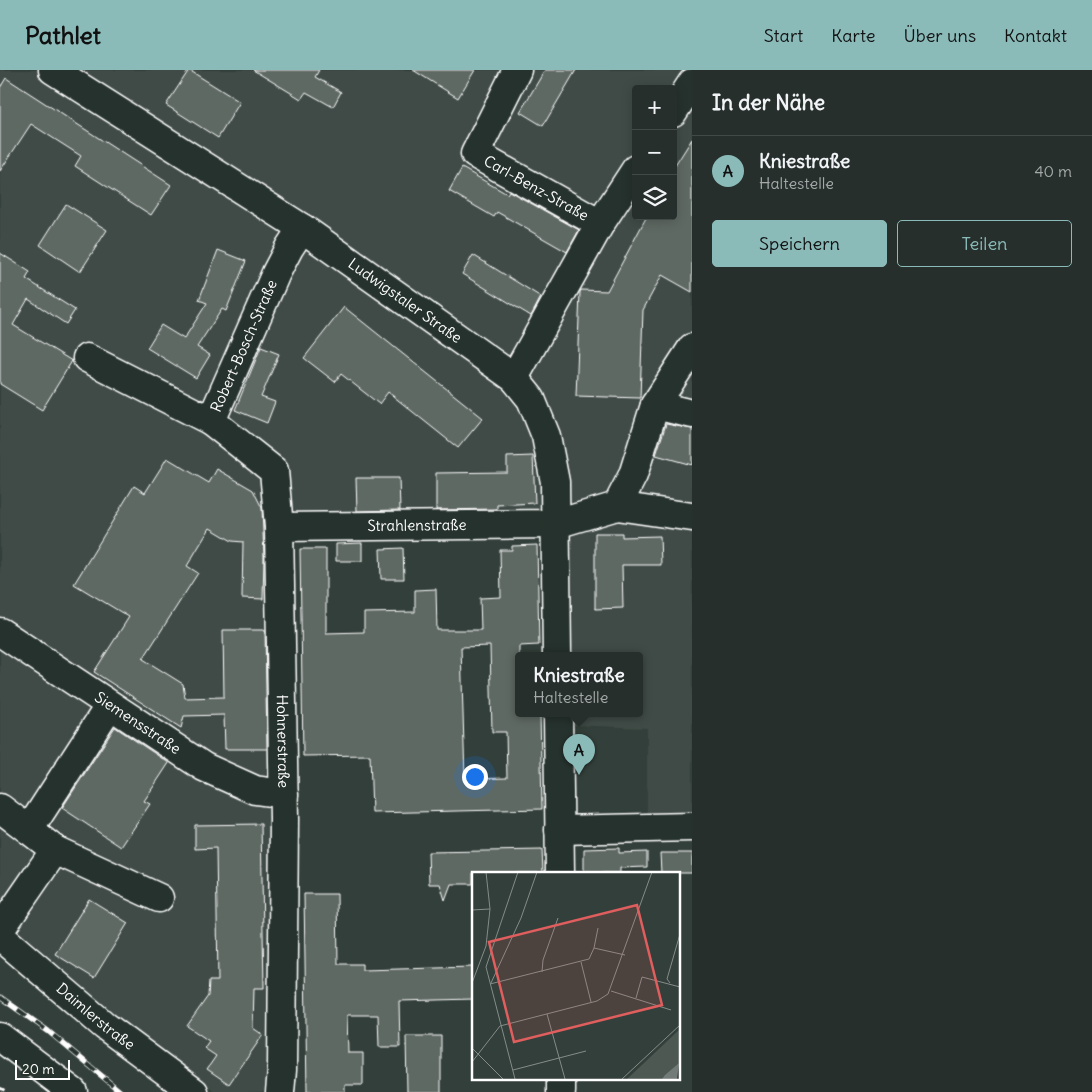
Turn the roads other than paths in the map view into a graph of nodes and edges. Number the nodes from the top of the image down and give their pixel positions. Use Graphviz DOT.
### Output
graph roads {
  1 [pos="53,70"];
  2 [pos="517,70"];
  3 [pos="692,83"];
  4 [pos="677,106"];
  5 [pos="632,175"];
  6 [pos="600,224"];
  7 [pos="302,228"];
  8 [pos="692,348"];
  9 [pos="87,358"];
  10 [pos="514,378"];
  11 [pos="655,405"];
  12 [pos="692,414"];
  13 [pos="211,421"];
  14 [pos="618,506"];
  15 [pos="692,517"];
  16 [pos="556,524"];
  17 [pos="279,527"];
  18 [pos="0,632"];
  19 [pos="557,652"];
  20 [pos="110,704"];
  21 [pos="558,717"];
  22 [pos="284,794"];
  23 [pos="0,808"];
  24 [pos="692,828"];
  25 [pos="29,830"];
  26 [pos="559,830"];
  27 [pos="55,850"];
  28 [pos="560,872"];
  29 [pos="160,898"];
  30 [pos="0,930"];
  31 [pos="0,936"];
  32 [pos="0,1037"];
  33 [pos="73,1092"];
  34 [pos="194,1092"];
  35 [pos="280,1092"];
  1 -- 7 [label="street, Ludwigstaler Straße"];
  2 -- 6 [label="street, Carl-Benz-Straße"];
  3 -- 4 [label="street"];
  5 -- 6 [label="street, Carl-Benz-Straße"];
  6 -- 10 [label="street, Carl-Benz-Straße"];
  7 -- 10 [label="street, Ludwigstaler Straße"];
  7 -- 13 [label="street, Robert-Bosch-Straße"];
  8 -- 11 [label="street"];
  9 -- 13 [label="street, Robert-Bosch-Straße"];
  10 -- 16 [label="street, Ludwigstaler Straße"];
  11 -- 12 [label="street"];
  11 -- 14 [label="street"];
  13 -- 17 [label="street, Hohnerstraße"];
  14 -- 15 [label="street"];
  14 -- 16 [label="street, Strahlenstraße"];
  16 -- 17 [label="street, Strahlenstraße"];
  16 -- 19 [label="street, Ludwigstaler Straße"];
  17 -- 22 [label="street, Hohnerstraße"];
  18 -- 20 [label="street, Siemensstraße"];
  20 -- 22 [label="street, Siemensstraße"];
  20 -- 25 [label="street"];
  21 -- 26 [label="street"];
  22 -- 35 [label="street, Hohnerstraße"];
  23 -- 25 [label="street"];
  24 -- 26 [label="street"];
  25 -- 27 [label="street"];
  26 -- 28 [label="street"];
  27 -- 29 [label="street"];
  27 -- 30 [label="street"];
  31 -- 34 [label="street, Daimlerstraße"];
  32 -- 33 [label="street"];
}
